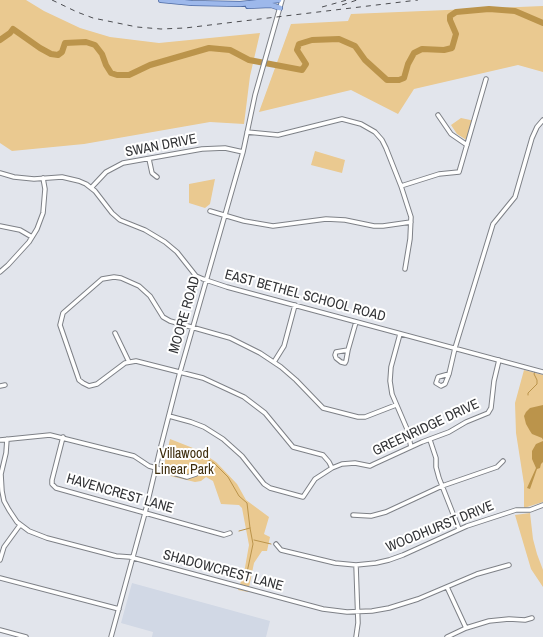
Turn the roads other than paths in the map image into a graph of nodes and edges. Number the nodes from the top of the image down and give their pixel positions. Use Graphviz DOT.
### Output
graph roads {
  1 [pos="161,0"];
  2 [pos="280,0"];
  3 [pos="240,4"];
  4 [pos="280,8"];
  5 [pos="486,79"];
  6 [pos="438,115"];
  7 [pos="543,120"];
  8 [pos="247,132"];
  9 [pos="467,145"];
  10 [pos="243,152"];
  11 [pos="149,158"];
  12 [pos="0,173"];
  13 [pos="157,177"];
  14 [pos="43,178"];
  15 [pos="401,186"];
  16 [pos="91,188"];
  17 [pos="210,211"];
  18 [pos="224,216"];
  19 [pos="411,222"];
  20 [pos="0,226"];
  21 [pos="32,237"];
  22 [pos="406,269"];
  23 [pos="0,272"];
  24 [pos="206,281"];
  25 [pos="295,305"];
  26 [pos="356,322"];
  27 [pos="193,327"];
  28 [pos="115,333"];
  29 [pos="400,334"];
  30 [pos="455,348"];
  31 [pos="348,350"];
  32 [pos="499,360"];
  33 [pos="129,362"];
  34 [pos="274,362"];
  35 [pos="180,372"];
  36 [pos="543,372"];
  37 [pos="449,374"];
  38 [pos="5,385"];
  39 [pos="0,386"];
  40 [pos="396,405"];
  41 [pos="169,416"];
  42 [pos="63,437"];
  43 [pos="7,439"];
  44 [pos="0,440"];
  45 [pos="430,440"];
  46 [pos="411,447"];
  47 [pos="503,461"];
  48 [pos="156,468"];
  49 [pos="332,468"];
  50 [pos="196,474"];
  51 [pos="442,486"];
  52 [pos="1,492"];
  53 [pos="543,505"];
  54 [pos="145,513"];
  55 [pos="353,515"];
  56 [pos="20,525"];
  57 [pos="459,529"];
  58 [pos="230,533"];
  59 [pos="276,544"];
  60 [pos="1,549"];
  61 [pos="133,558"];
  62 [pos="0,560"];
  63 [pos="356,565"];
  64 [pos="509,565"];
  65 [pos="0,578"];
  66 [pos="447,587"];
  67 [pos="119,609"];
  68 [pos="357,612"];
  69 [pos="532,618"];
  70 [pos="466,628"];
  71 [pos="0,630"];
  72 [pos="26,637"];
  73 [pos="111,637"];
  74 [pos="356,637"];
  75 [pos="447,637"];
  1 -- 3 [label="main road"];
  2 -- 3 [label="main road"];
  2 -- 4 [label="street, MOORE ROAD"];
  3 -- 4 [label="main road"];
  4 -- 8 [label="street, MOORE ROAD"];
  5 -- 9 [label="street"];
  6 -- 9 [label="street"];
  7 -- 30 [label="street"];
  8 -- 10 [label="street, MOORE ROAD"];
  8 -- 15 [label="street"];
  9 -- 15 [label="street"];
  10 -- 11 [label="street, SWAN DRIVE"];
  10 -- 18 [label="street, MOORE ROAD"];
  11 -- 13 [label="street"];
  11 -- 16 [label="street, SWAN DRIVE"];
  12 -- 14 [label="street, EAST BETHEL SCHOOL ROAD"];
  14 -- 16 [label="street, EAST BETHEL SCHOOL ROAD"];
  14 -- 21 [label="street"];
  15 -- 19 [label="street"];
  16 -- 24 [label="street, EAST BETHEL SCHOOL ROAD"];
  17 -- 18 [label="street"];
  18 -- 19 [label="street"];
  18 -- 24 [label="street, MOORE ROAD"];
  19 -- 22 [label="street"];
  20 -- 21 [label="street"];
  21 -- 23 [label="street"];
  24 -- 25 [label="street, EAST BETHEL SCHOOL ROAD"];
  24 -- 27 [label="street, MOORE ROAD"];
  25 -- 26 [label="street, EAST BETHEL SCHOOL ROAD"];
  25 -- 34 [label="street"];
  26 -- 29 [label="street, EAST BETHEL SCHOOL ROAD"];
  26 -- 31 [label="street"];
  27 -- 33 [label="street"];
  27 -- 34 [label="street"];
  27 -- 35 [label="street, MOORE ROAD"];
  28 -- 33 [label="street"];
  29 -- 30 [label="street, EAST BETHEL SCHOOL ROAD"];
  29 -- 40 [label="street"];
  30 -- 32 [label="street, EAST BETHEL SCHOOL ROAD"];
  30 -- 37 [label="street"];
  32 -- 36 [label="street, EAST BETHEL SCHOOL ROAD"];
  32 -- 45 [label="street, GREENRIDGE DRIVE"];
  33 -- 35 [label="street"];
  34 -- 40 [label="street"];
  35 -- 41 [label="street, MOORE ROAD"];
  35 -- 49 [label="street"];
  38 -- 39 [label="street"];
  40 -- 46 [label="street"];
  41 -- 48 [label="street, MOORE ROAD"];
  41 -- 49 [label="street, GREENRIDGE DRIVE"];
  42 -- 43 [label="street"];
  42 -- 48 [label="street"];
  42 -- 54 [label="street, HAVENCREST LANE"];
  43 -- 44 [label="street"];
  43 -- 52 [label="street, SHADOWCREST LANE"];
  45 -- 46 [label="street, GREENRIDGE DRIVE"];
  45 -- 51 [label="street"];
  46 -- 49 [label="street, GREENRIDGE DRIVE"];
  47 -- 51 [label="street"];
  48 -- 50 [label="street"];
  48 -- 54 [label="street, MOORE ROAD"];
  51 -- 55 [label="street"];
  51 -- 57 [label="street"];
  52 -- 56 [label="street, SHADOWCREST LANE"];
  53 -- 57 [label="street, WOODHURST DRIVE"];
  54 -- 58 [label="street, HAVENCREST LANE"];
  54 -- 61 [label="street, MOORE ROAD"];
  56 -- 60 [label="street"];
  56 -- 61 [label="street, SHADOWCREST LANE"];
  57 -- 63 [label="street, WOODHURST DRIVE"];
  59 -- 63 [label="street, WOODHURST DRIVE"];
  60 -- 62 [label="street"];
  61 -- 67 [label="street, MOORE ROAD"];
  61 -- 68 [label="street, SHADOWCREST LANE"];
  63 -- 68 [label="street"];
  64 -- 66 [label="street, SHADOWCREST LANE"];
  65 -- 67 [label="street"];
  66 -- 68 [label="street, SHADOWCREST LANE"];
  66 -- 70 [label="street"];
  67 -- 73 [label="street, MOORE ROAD"];
  68 -- 74 [label="street"];
  69 -- 70 [label="street"];
  70 -- 75 [label="street"];
  71 -- 72 [label="street"];
}
